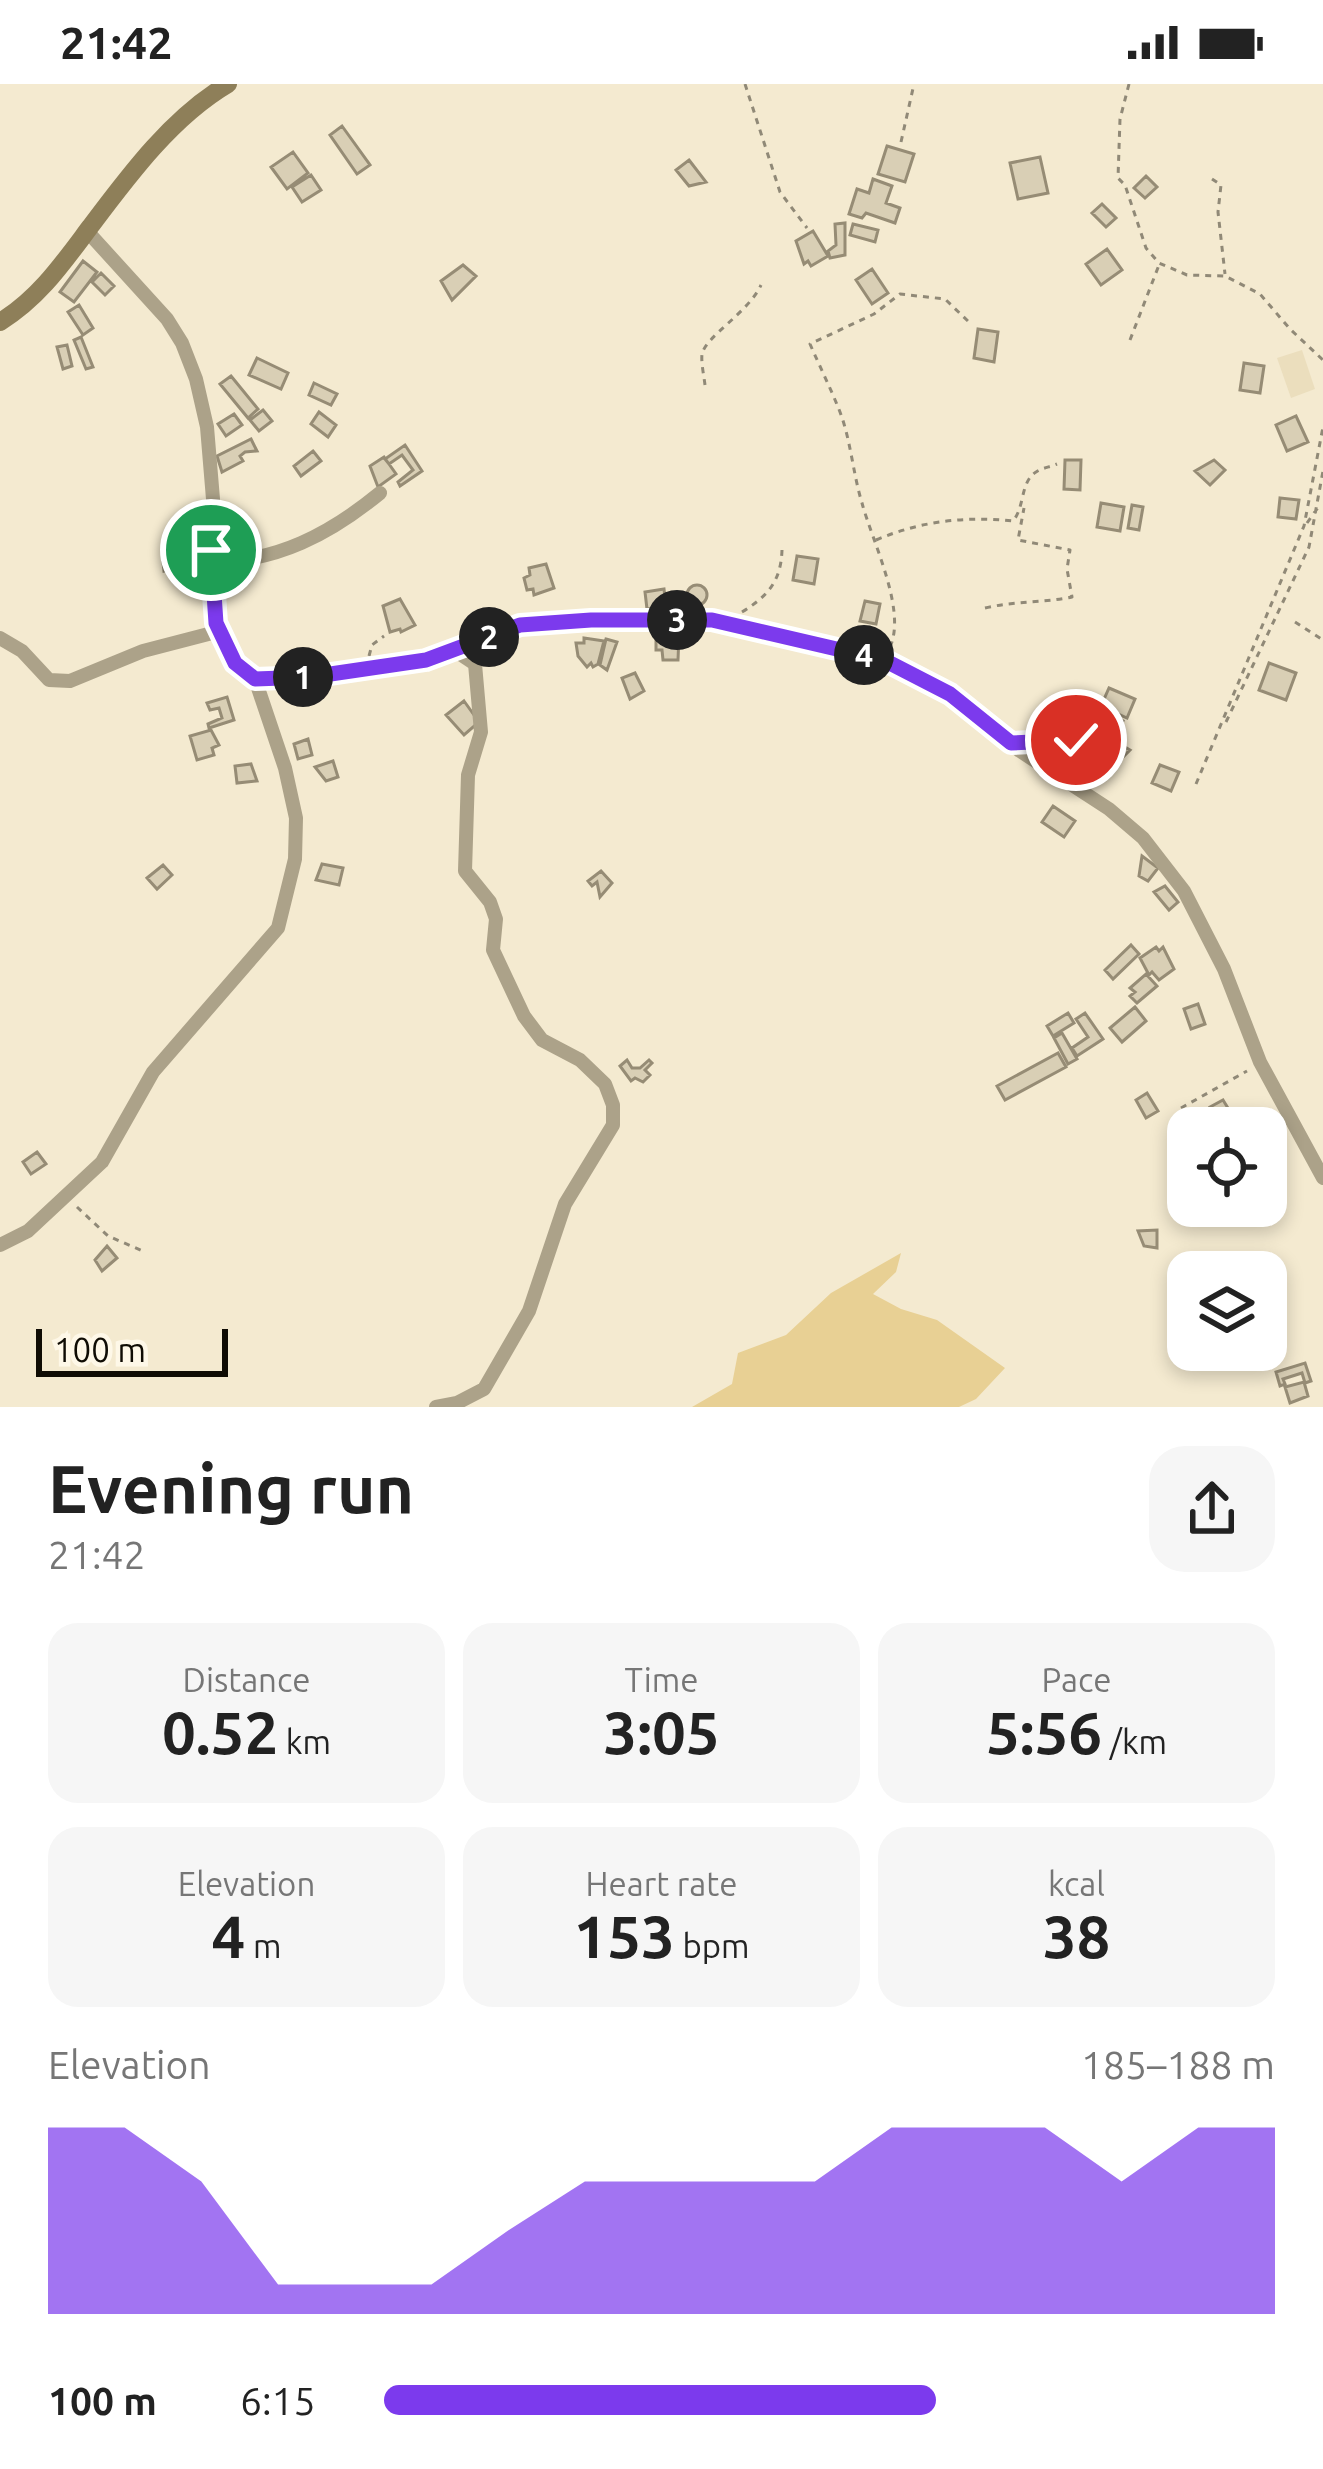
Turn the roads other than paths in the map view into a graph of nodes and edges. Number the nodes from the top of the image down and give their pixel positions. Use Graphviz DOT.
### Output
graph roads {
  1 [pos="228,84"];
  2 [pos="87,232"];
  3 [pos="0,322"];
  4 [pos="380,494"];
  5 [pos="211,562"];
  6 [pos="220,631"];
  7 [pos="0,638"];
  8 [pos="454,650"];
  9 [pos="255,679"];
  10 [pos="1323,1178"];
  11 [pos="0,1245"];
  12 [pos="436,1407"];
  1 -- 2 [label="street"];
  2 -- 3 [label="street"];
  2 -- 5 [label="street"];
  4 -- 5 [label="street"];
  5 -- 6 [label="street"];
  6 -- 7 [label="street"];
  6 -- 9 [label="street"];
  8 -- 9 [label="street"];
  8 -- 10 [label="street"];
  8 -- 12 [label="street"];
  9 -- 11 [label="street"];
}
